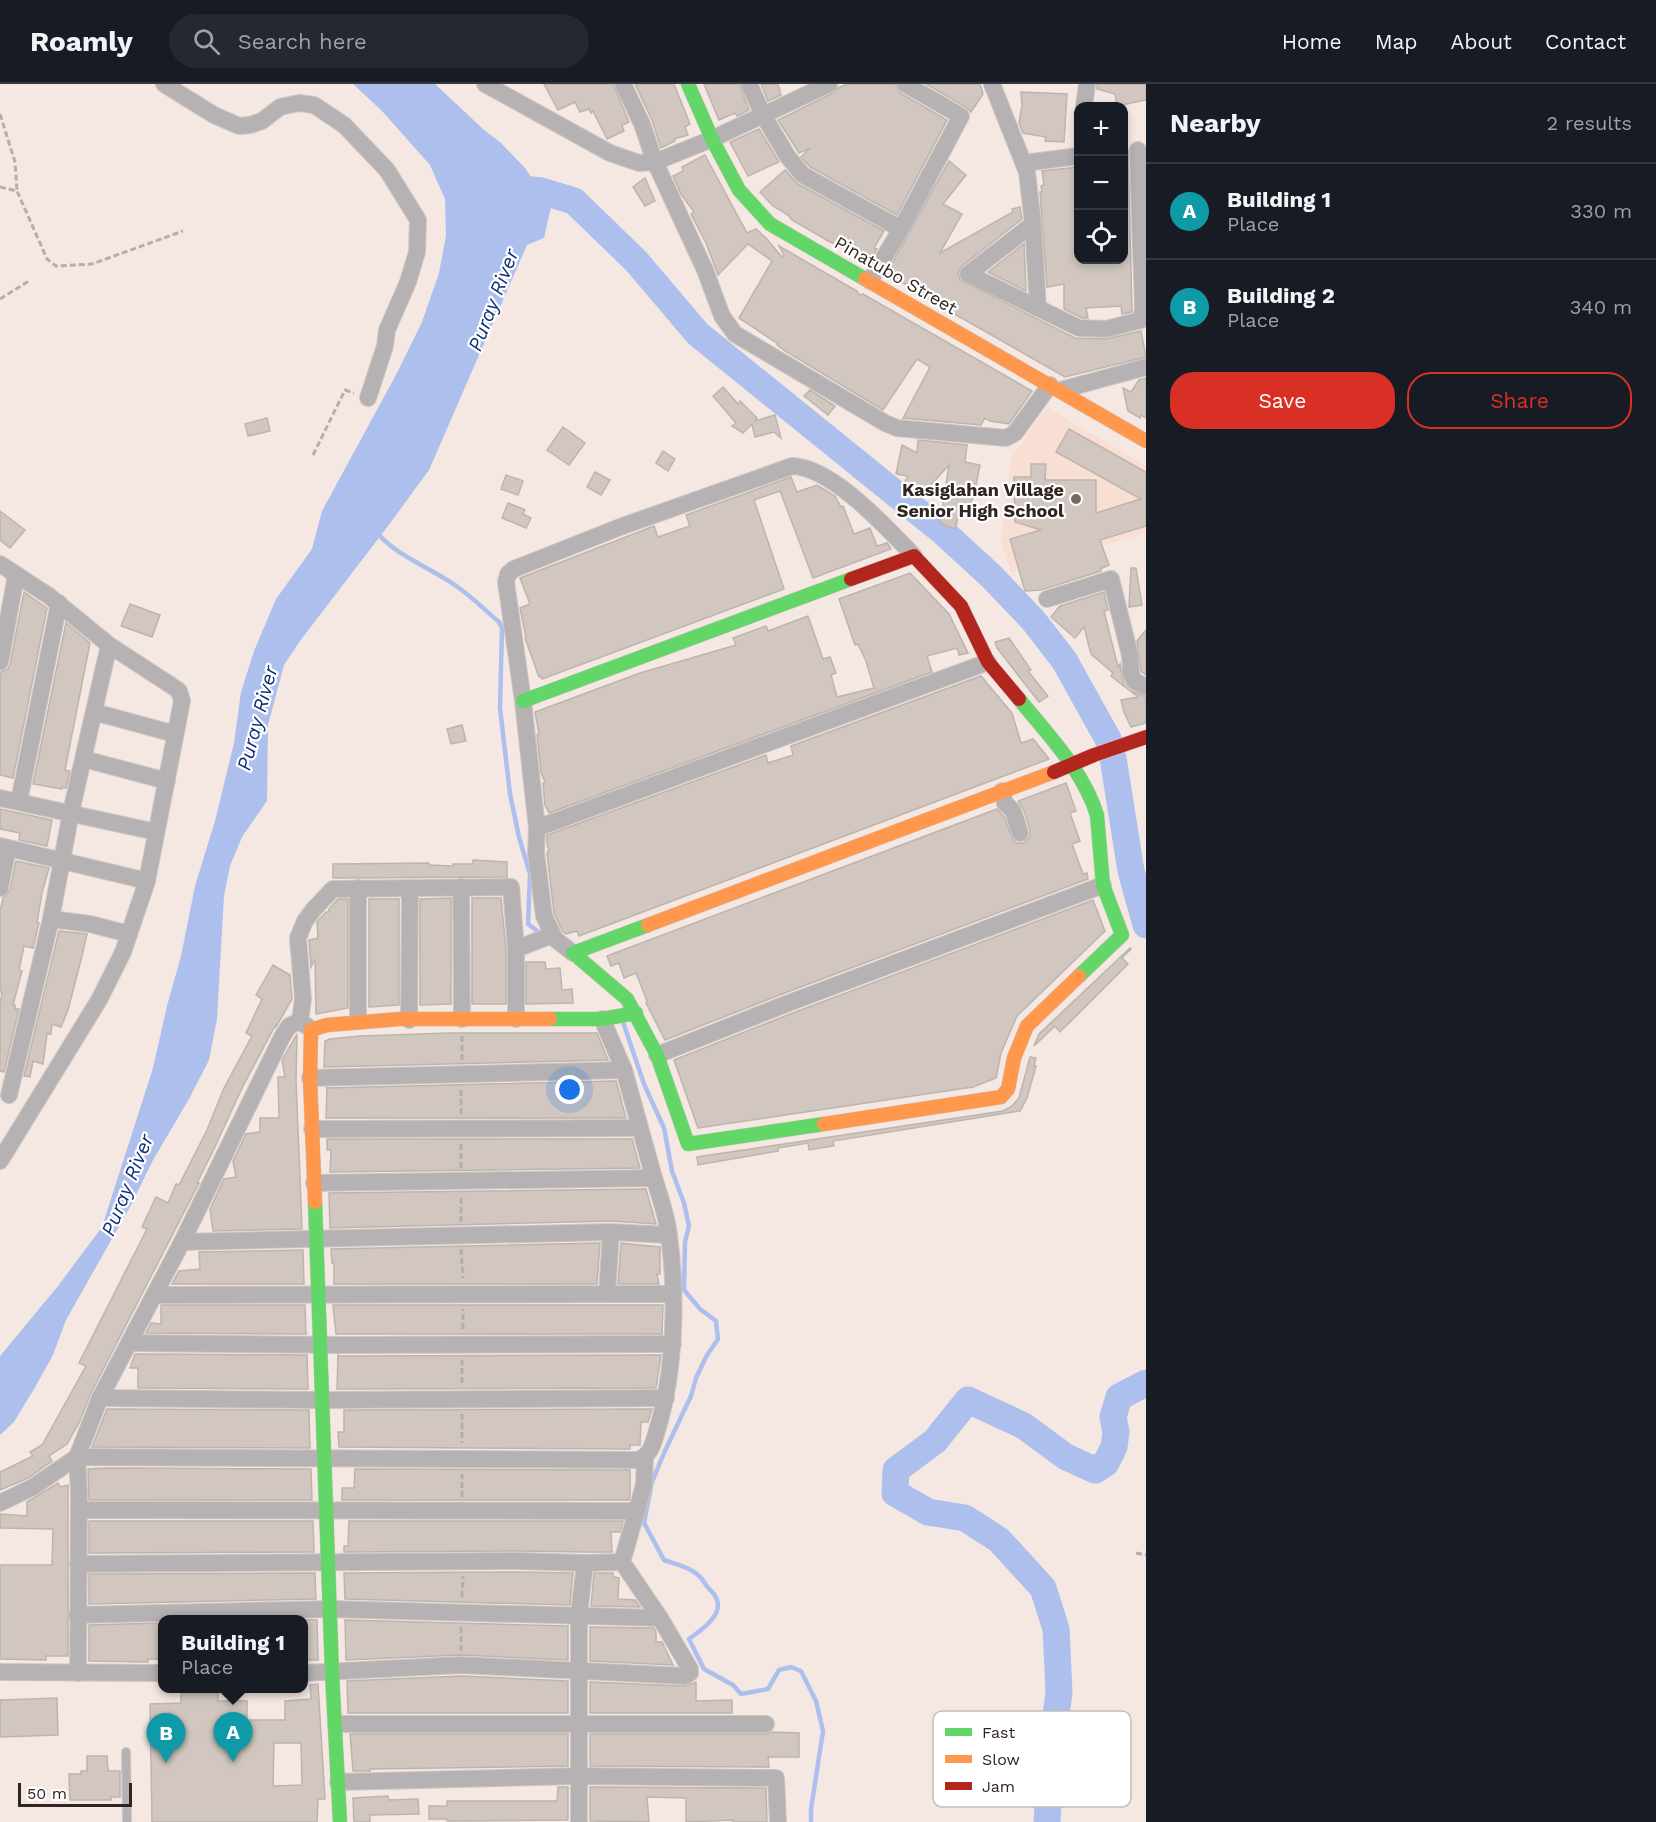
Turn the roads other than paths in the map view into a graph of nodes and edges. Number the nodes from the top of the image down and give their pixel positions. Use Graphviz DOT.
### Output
graph roads {
  1 [pos="164,84"];
  2 [pos="485,84"];
  3 [pos="623,84"];
  4 [pos="688,84"];
  5 [pos="749,84"];
  6 [pos="830,84"];
  7 [pos="905,84"];
  8 [pos="992,84"];
  9 [pos="1087,84"];
  10 [pos="1085,102"];
  11 [pos="764,116"];
  12 [pos="712,139"];
  13 [pos="1136,151"];
  14 [pos="1074,152"];
  15 [pos="655,162"];
  16 [pos="1025,163"];
  17 [pos="1033,224"];
  18 [pos="901,229"];
  19 [pos="870,281"];
  20 [pos="1038,308"];
  21 [pos="1146,367"];
  22 [pos="1055,387"];
  23 [pos="368,398"];
  24 [pos="1146,441"];
  25 [pos="914,556"];
  26 [pos="0,564"];
  27 [pos="16,576"];
  28 [pos="1047,599"];
  29 [pos="59,603"];
  30 [pos="110,645"];
  31 [pos="0,662"];
  32 [pos="988,662"];
  33 [pos="1146,687"];
  34 [pos="523,701"];
  35 [pos="94,712"];
  36 [pos="175,734"];
  37 [pos="1141,739"];
  38 [pos="84,759"];
  39 [pos="1073,765"];
  40 [pos="166,782"];
  41 [pos="1002,791"];
  42 [pos="0,798"];
  43 [pos="19,801"];
  44 [pos="71,812"];
  45 [pos="537,828"];
  46 [pos="156,832"];
  47 [pos="1020,833"];
  48 [pos="4,847"];
  49 [pos="63,861"];
  50 [pos="147,881"];
  51 [pos="1103,885"];
  52 [pos="461,887"];
  53 [pos="0,888"];
  54 [pos="358,888"];
  55 [pos="410,888"];
  56 [pos="51,919"];
  57 [pos="129,934"];
  58 [pos="550,936"];
  59 [pos="523,946"];
  60 [pos="573,953"];
  61 [pos="619,1016"];
  62 [pos="516,1018"];
  63 [pos="462,1019"];
  64 [pos="358,1020"];
  65 [pos="409,1020"];
  66 [pos="305,1026"];
  67 [pos="657,1055"];
  68 [pos="624,1071"];
  69 [pos="310,1078"];
  70 [pos="4,1094"];
  71 [pos="34,1103"];
  72 [pos="639,1128"];
  73 [pos="312,1129"];
  74 [pos="2,1154"];
  75 [pos="654,1178"];
  76 [pos="314,1183"];
  77 [pos="610,1232"];
  78 [pos="669,1235"];
  79 [pos="316,1239"];
  80 [pos="182,1242"];
  81 [pos="319,1294"];
  82 [pos="607,1294"];
  83 [pos="672,1294"];
  84 [pos="154,1295"];
  85 [pos="129,1343"];
  86 [pos="673,1344"];
  87 [pos="321,1345"];
  88 [pos="100,1398"];
  89 [pos="666,1398"];
  90 [pos="323,1400"];
  91 [pos="76,1457"];
  92 [pos="645,1458"];
  93 [pos="325,1459"];
  94 [pos="0,1503"];
  95 [pos="327,1509"];
  96 [pos="79,1510"];
  97 [pos="637,1510"];
  98 [pos="330,1562"];
  99 [pos="622,1562"];
  100 [pos="585,1563"];
  101 [pos="78,1564"];
  102 [pos="332,1609"];
  103 [pos="77,1615"];
  104 [pos="579,1615"];
  105 [pos="660,1618"];
  106 [pos="578,1670"];
  107 [pos="0,1672"];
  108 [pos="78,1673"];
  109 [pos="158,1673"];
  110 [pos="308,1673"];
  111 [pos="332,1673"];
  112 [pos="578,1722"];
  113 [pos="336,1724"];
  114 [pos="766,1724"];
  115 [pos="126,1752"];
  116 [pos="578,1776"];
  117 [pos="338,1782"];
  118 [pos="128,1822"];
  119 [pos="340,1822"];
  120 [pos="579,1822"];
  121 [pos="778,1822"];
  1 -- 23 [label="street"];
  2 -- 15 [label="street"];
  3 -- 15 [label="street"];
  4 -- 12 [label="street, Pinatubo Street"];
  5 -- 11 [label="street"];
  6 -- 11 [label="street"];
  7 -- 18 [label="street"];
  8 -- 16 [label="street"];
  9 -- 10 [label="street"];
  11 -- 12 [label="street"];
  11 -- 18 [label="street"];
  12 -- 15 [label="street"];
  12 -- 19 [label="street, Pinatubo Street"];
  13 -- 20 [label="street"];
  14 -- 16 [label="street"];
  15 -- 22 [label="street"];
  16 -- 17 [label="street"];
  17 -- 20 [label="street"];
  17 -- 20 [label="street"];
  18 -- 19 [label="street"];
  19 -- 22 [label="street, Pinatubo Street"];
  21 -- 22 [label="street"];
  22 -- 24 [label="street, Pinatubo Street"];
  25 -- 32 [label="street"];
  25 -- 34 [label="street"];
  25 -- 34 [label="street"];
  26 -- 27 [label="street"];
  27 -- 29 [label="street"];
  27 -- 31 [label="street"];
  28 -- 33 [label="street"];
  29 -- 30 [label="street"];
  29 -- 43 [label="street"];
  30 -- 35 [label="street"];
  30 -- 36 [label="street"];
  32 -- 39 [label="street"];
  32 -- 45 [label="street"];
  34 -- 45 [label="street"];
  35 -- 36 [label="street"];
  35 -- 38 [label="street"];
  36 -- 40 [label="street"];
  37 -- 39 [label="street"];
  38 -- 40 [label="street"];
  38 -- 44 [label="street"];
  39 -- 41 [label="street"];
  39 -- 51 [label="street"];
  40 -- 46 [label="street"];
  41 -- 47 [label="street"];
  41 -- 60 [label="street"];
  42 -- 43 [label="street"];
  43 -- 44 [label="street"];
  44 -- 46 [label="street"];
  44 -- 49 [label="street"];
  45 -- 58 [label="street"];
  46 -- 50 [label="street"];
  48 -- 49 [label="street"];
  48 -- 53 [label="street"];
  49 -- 50 [label="street"];
  49 -- 56 [label="street"];
  50 -- 57 [label="street"];
  51 -- 67 [label="street"];
  51 -- 67 [label="street"];
  52 -- 55 [label="street"];
  52 -- 59 [label="street"];
  52 -- 63 [label="street"];
  54 -- 55 [label="street"];
  54 -- 64 [label="street"];
  54 -- 66 [label="street"];
  55 -- 65 [label="street"];
  56 -- 57 [label="street"];
  56 -- 70 [label="street"];
  57 -- 71 [label="street"];
  58 -- 59 [label="street"];
  58 -- 60 [label="street"];
  59 -- 62 [label="street"];
  60 -- 61 [label="street"];
  61 -- 62 [label="street"];
  61 -- 67 [label="street"];
  61 -- 68 [label="street"];
  62 -- 63 [label="street"];
  63 -- 65 [label="street"];
  64 -- 65 [label="street"];
  64 -- 66 [label="street"];
  66 -- 69 [label="street"];
  66 -- 80 [label="street"];
  68 -- 69 [label="street"];
  68 -- 72 [label="street"];
  69 -- 73 [label="street"];
  70 -- 71 [label="street"];
  71 -- 74 [label="street"];
  72 -- 73 [label="street"];
  72 -- 75 [label="street"];
  73 -- 76 [label="street"];
  75 -- 76 [label="street"];
  75 -- 78 [label="street"];
  76 -- 79 [label="street"];
  77 -- 78 [label="street"];
  77 -- 79 [label="street"];
  77 -- 82 [label="street"];
  78 -- 83 [label="street"];
  79 -- 80 [label="street"];
  79 -- 81 [label="street"];
  80 -- 84 [label="street"];
  81 -- 82 [label="street"];
  81 -- 84 [label="street"];
  81 -- 87 [label="street"];
  82 -- 83 [label="street"];
  83 -- 86 [label="street"];
  84 -- 85 [label="street"];
  85 -- 87 [label="street"];
  85 -- 88 [label="street"];
  86 -- 87 [label="street"];
  86 -- 89 [label="street"];
  87 -- 90 [label="street"];
  88 -- 90 [label="street"];
  88 -- 91 [label="street"];
  89 -- 90 [label="street"];
  89 -- 92 [label="street"];
  90 -- 93 [label="street"];
  91 -- 93 [label="street"];
  91 -- 94 [label="street"];
  91 -- 96 [label="street"];
  92 -- 93 [label="street"];
  92 -- 97 [label="street"];
  93 -- 95 [label="street"];
  95 -- 96 [label="street"];
  95 -- 97 [label="street"];
  95 -- 98 [label="street"];
  96 -- 101 [label="street"];
  97 -- 99 [label="street"];
  98 -- 100 [label="street"];
  98 -- 101 [label="street"];
  98 -- 102 [label="street"];
  99 -- 100 [label="street"];
  99 -- 105 [label="street"];
  100 -- 104 [label="street"];
  101 -- 103 [label="street"];
  102 -- 103 [label="street"];
  102 -- 104 [label="street"];
  102 -- 111 [label="street"];
  103 -- 108 [label="street"];
  104 -- 105 [label="street"];
  104 -- 106 [label="street"];
  105 -- 106 [label="street"];
  106 -- 111 [label="street"];
  106 -- 112 [label="street"];
  107 -- 108 [label="street"];
  108 -- 109 [label="street"];
  110 -- 111 [label="street"];
  111 -- 113 [label="street"];
  112 -- 113 [label="street"];
  112 -- 114 [label="street"];
  112 -- 116 [label="street"];
  113 -- 117 [label="street"];
  115 -- 118 [label="lane"];
  116 -- 117 [label="street"];
  116 -- 120 [label="street"];
  116 -- 121 [label="street"];
  117 -- 119 [label="street"];
}
